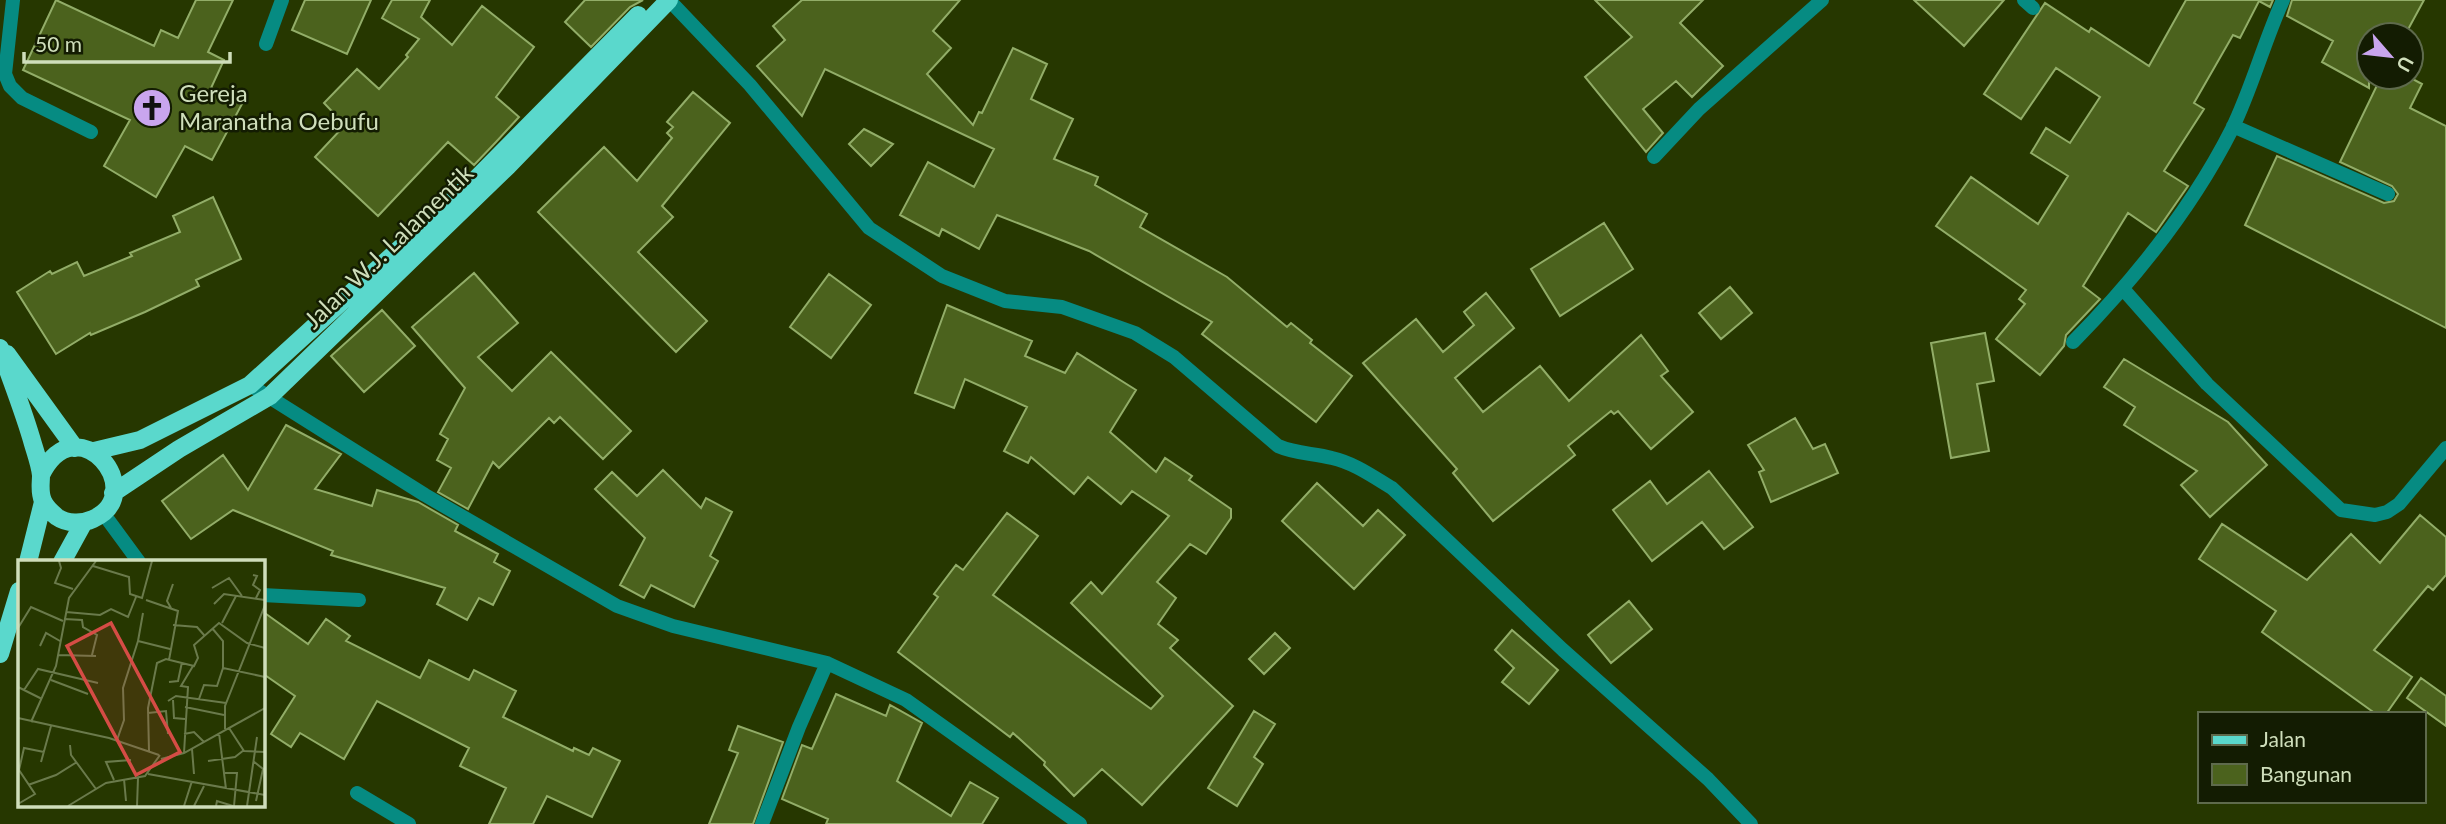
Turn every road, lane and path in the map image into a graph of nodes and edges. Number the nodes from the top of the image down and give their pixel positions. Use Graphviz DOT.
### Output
graph roads {
  1 [pos="13,0"];
  2 [pos="282,0"];
  3 [pos="652,0"];
  4 [pos="669,0"];
  5 [pos="1822,0"];
  6 [pos="2283,0"];
  7 [pos="266,44"];
  8 [pos="2233,126"];
  9 [pos="91,132"];
  10 [pos="1654,157"];
  11 [pos="2388,194"];
  12 [pos="2124,290"];
  13 [pos="2073,342"];
  14 [pos="0,347"];
  15 [pos="250,385"];
  16 [pos="270,396"];
  17 [pos="75,448"];
  18 [pos="2446,448"];
  19 [pos="94,452"];
  20 [pos="41,475"];
  21 [pos="113,493"];
  22 [pos="43,502"];
  23 [pos="103,513"];
  24 [pos="84,522"];
  25 [pos="29,560"];
  26 [pos="63,560"];
  27 [pos="138,560"];
  28 [pos="18,594"];
  29 [pos="264,595"];
  30 [pos="359,600"];
  31 [pos="18,624"];
  32 [pos="1,649"];
  33 [pos="827,663"];
  34 [pos="357,793"];
  35 [pos="409,824"];
  36 [pos="762,824"];
  37 [pos="1080,824"];
  38 [pos="1751,824"];
  1 -- 9 [label="street"];
  2 -- 7 [label="street"];
  3 -- 15 [label="main road"];
  4 -- 16 [label="main road, Jalan W.J. Lalamentik"];
  4 -- 38 [label="street"];
  5 -- 10 [label="street"];
  6 -- 8 [label="street"];
  8 -- 11 [label="street"];
  8 -- 12 [label="street"];
  12 -- 13 [label="street"];
  12 -- 18 [label="street"];
  14 -- 17 [label="main road"];
  14 -- 20 [label="main road"];
  15 -- 16 [label="street"];
  15 -- 19 [label="main road"];
  16 -- 21 [label="main road, Jalan W.J. Lalamentik"];
  16 -- 33 [label="street"];
  17 -- 19 [label="main road"];
  17 -- 20 [label="main road"];
  19 -- 21 [label="main road"];
  20 -- 22 [label="main road"];
  21 -- 23 [label="main road"];
  22 -- 24 [label="main road"];
  22 -- 25 [label="main road"];
  23 -- 24 [label="main road"];
  23 -- 27 [label="street"];
  24 -- 26 [label="main road"];
  28 -- 32 [label="main road"];
  29 -- 30 [label="street"];
  31 -- 32 [label="main road"];
  33 -- 36 [label="street"];
  33 -- 37 [label="street"];
  34 -- 35 [label="street"];
}
